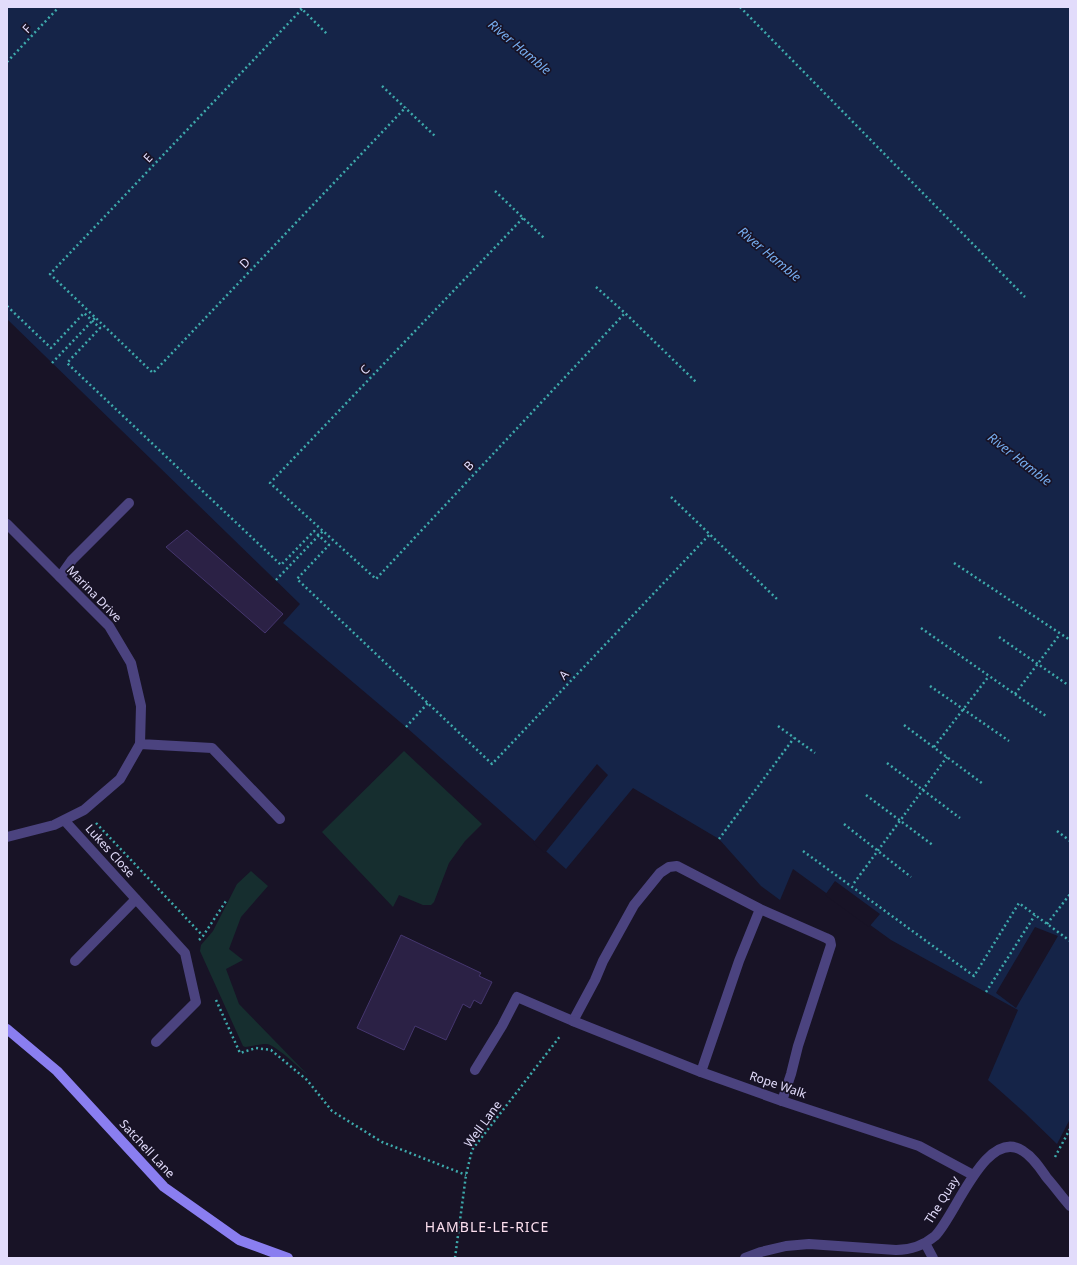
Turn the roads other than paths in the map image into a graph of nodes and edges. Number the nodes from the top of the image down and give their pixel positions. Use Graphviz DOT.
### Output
graph roads {
  1 [pos="129,503"];
  2 [pos="7,524"];
  3 [pos="60,577"];
  4 [pos="140,744"];
  5 [pos="280,819"];
  6 [pos="64,820"];
  7 [pos="7,837"];
  8 [pos="136,899"];
  9 [pos="760,909"];
  10 [pos="75,961"];
  11 [pos="573,1021"];
  12 [pos="7,1029"];
  13 [pos="156,1042"];
  14 [pos="476,1070"];
  15 [pos="701,1072"];
  16 [pos="782,1101"];
  17 [pos="973,1175"];
  18 [pos="1070,1206"];
  19 [pos="925,1243"];
  20 [pos="288,1258"];
  21 [pos="745,1258"];
  22 [pos="933,1258"];
  1 -- 3 [label="street"];
  2 -- 3 [label="street, Marina Drive"];
  3 -- 4 [label="street, Marina Drive"];
  4 -- 5 [label="street"];
  4 -- 6 [label="street, Marina Drive"];
  6 -- 7 [label="street, Marina Drive"];
  6 -- 8 [label="street, Lukes Close"];
  8 -- 10 [label="street"];
  8 -- 13 [label="street, Lukes Close"];
  9 -- 11 [label="street"];
  9 -- 15 [label="street"];
  9 -- 16 [label="street"];
  11 -- 14 [label="street, Rope Walk"];
  11 -- 15 [label="street, Rope Walk"];
  12 -- 20 [label="street, Satchell Lane"];
  15 -- 16 [label="street, Rope Walk"];
  16 -- 17 [label="street, Rope Walk"];
  17 -- 18 [label="street, The Quay"];
  17 -- 19 [label="street, The Quay"];
  19 -- 21 [label="street, The Quay"];
  19 -- 22 [label="street"];
}
